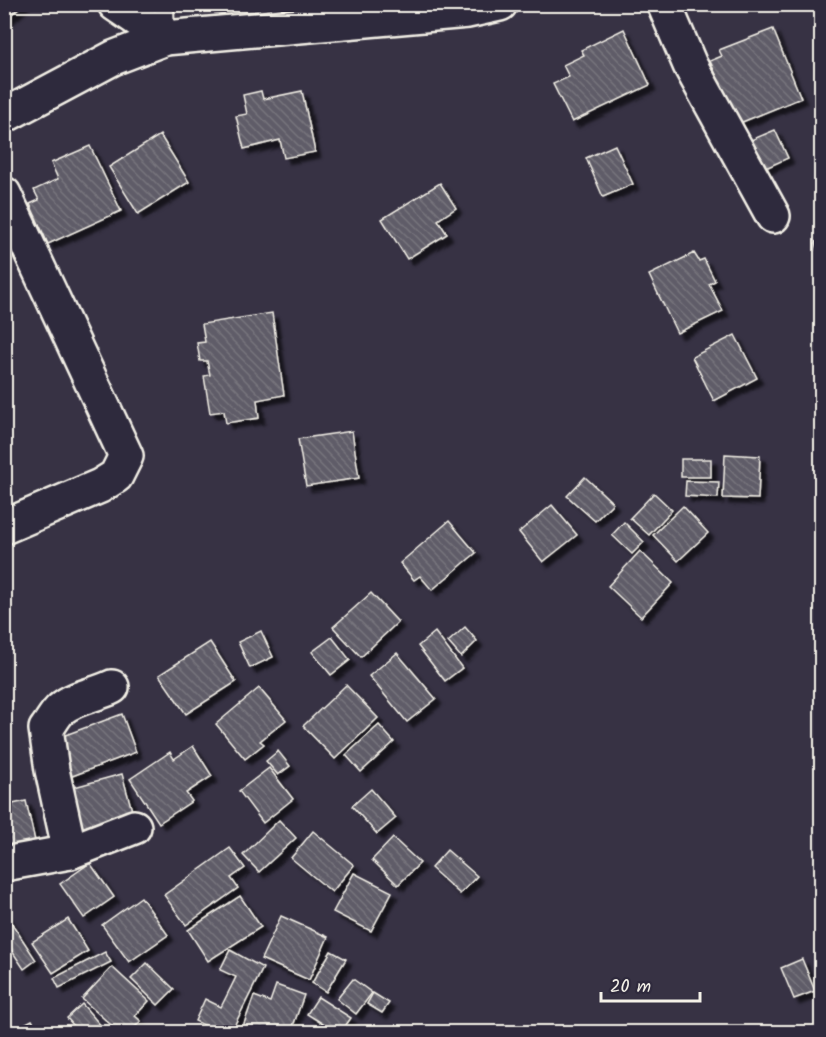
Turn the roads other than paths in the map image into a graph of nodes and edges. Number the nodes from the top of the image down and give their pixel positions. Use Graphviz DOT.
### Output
graph roads {
  1 [pos="116,4"];
  2 [pos="164,4"];
  3 [pos="500,4"];
  4 [pos="664,4"];
  5 [pos="165,38"];
  6 [pos="4,116"];
  7 [pos="4,194"];
  8 [pos="773,216"];
  9 [pos="4,528"];
  10 [pos="112,687"];
  11 [pos="134,827"];
  12 [pos="70,852"];
  13 [pos="4,864"];
  1 -- 5 [label="street"];
  2 -- 5 [label="lane"];
  3 -- 5 [label="street"];
  4 -- 8 [label="street"];
  5 -- 6 [label="street"];
  7 -- 9 [label="street"];
  10 -- 12 [label="street"];
  11 -- 12 [label="street"];
  12 -- 13 [label="street"];
}
